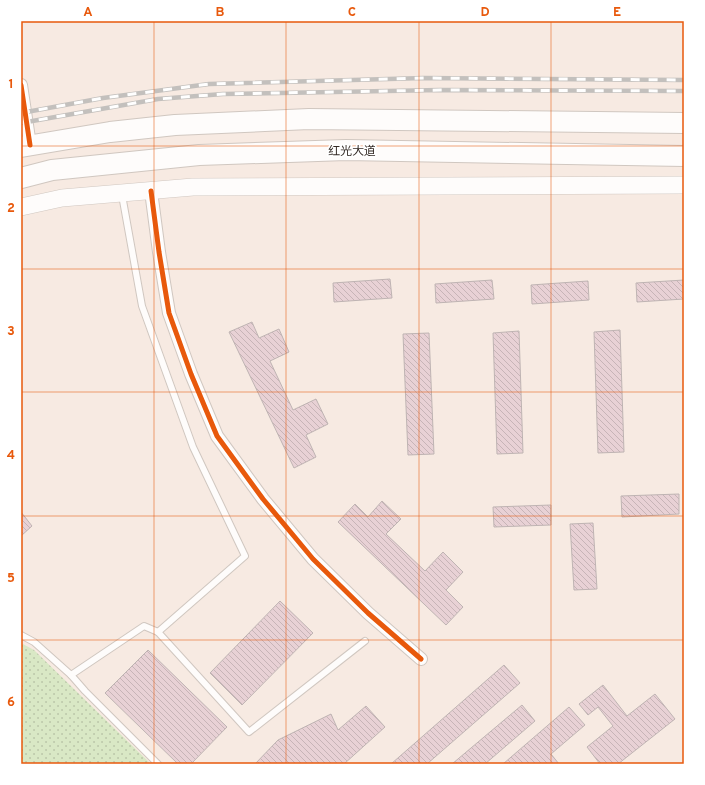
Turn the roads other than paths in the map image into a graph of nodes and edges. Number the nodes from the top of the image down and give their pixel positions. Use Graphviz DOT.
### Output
graph roads {
  1 [pos="21,85"];
  2 [pos="684,123"];
  3 [pos="26,146"];
  4 [pos="684,156"];
  5 [pos="21,178"];
  6 [pos="684,184"];
  7 [pos="151,191"];
  8 [pos="122,193"];
  9 [pos="21,207"];
  10 [pos="158,632"];
  11 [pos="21,635"];
  12 [pos="365,641"];
  13 [pos="421,659"];
  14 [pos="71,674"];
  15 [pos="158,764"];
  1 -- 3 [label="street"];
  2 -- 3 [label="highway"];
  4 -- 5 [label="highway, 红光大道"];
  6 -- 7 [label="main road"];
  7 -- 8 [label="main road"];
  7 -- 13 [label="street"];
  8 -- 9 [label="main road"];
  8 -- 10 [label="lane"];
  10 -- 12 [label="lane"];
  10 -- 14 [label="lane"];
  11 -- 14 [label="lane"];
  14 -- 15 [label="lane"];
}
